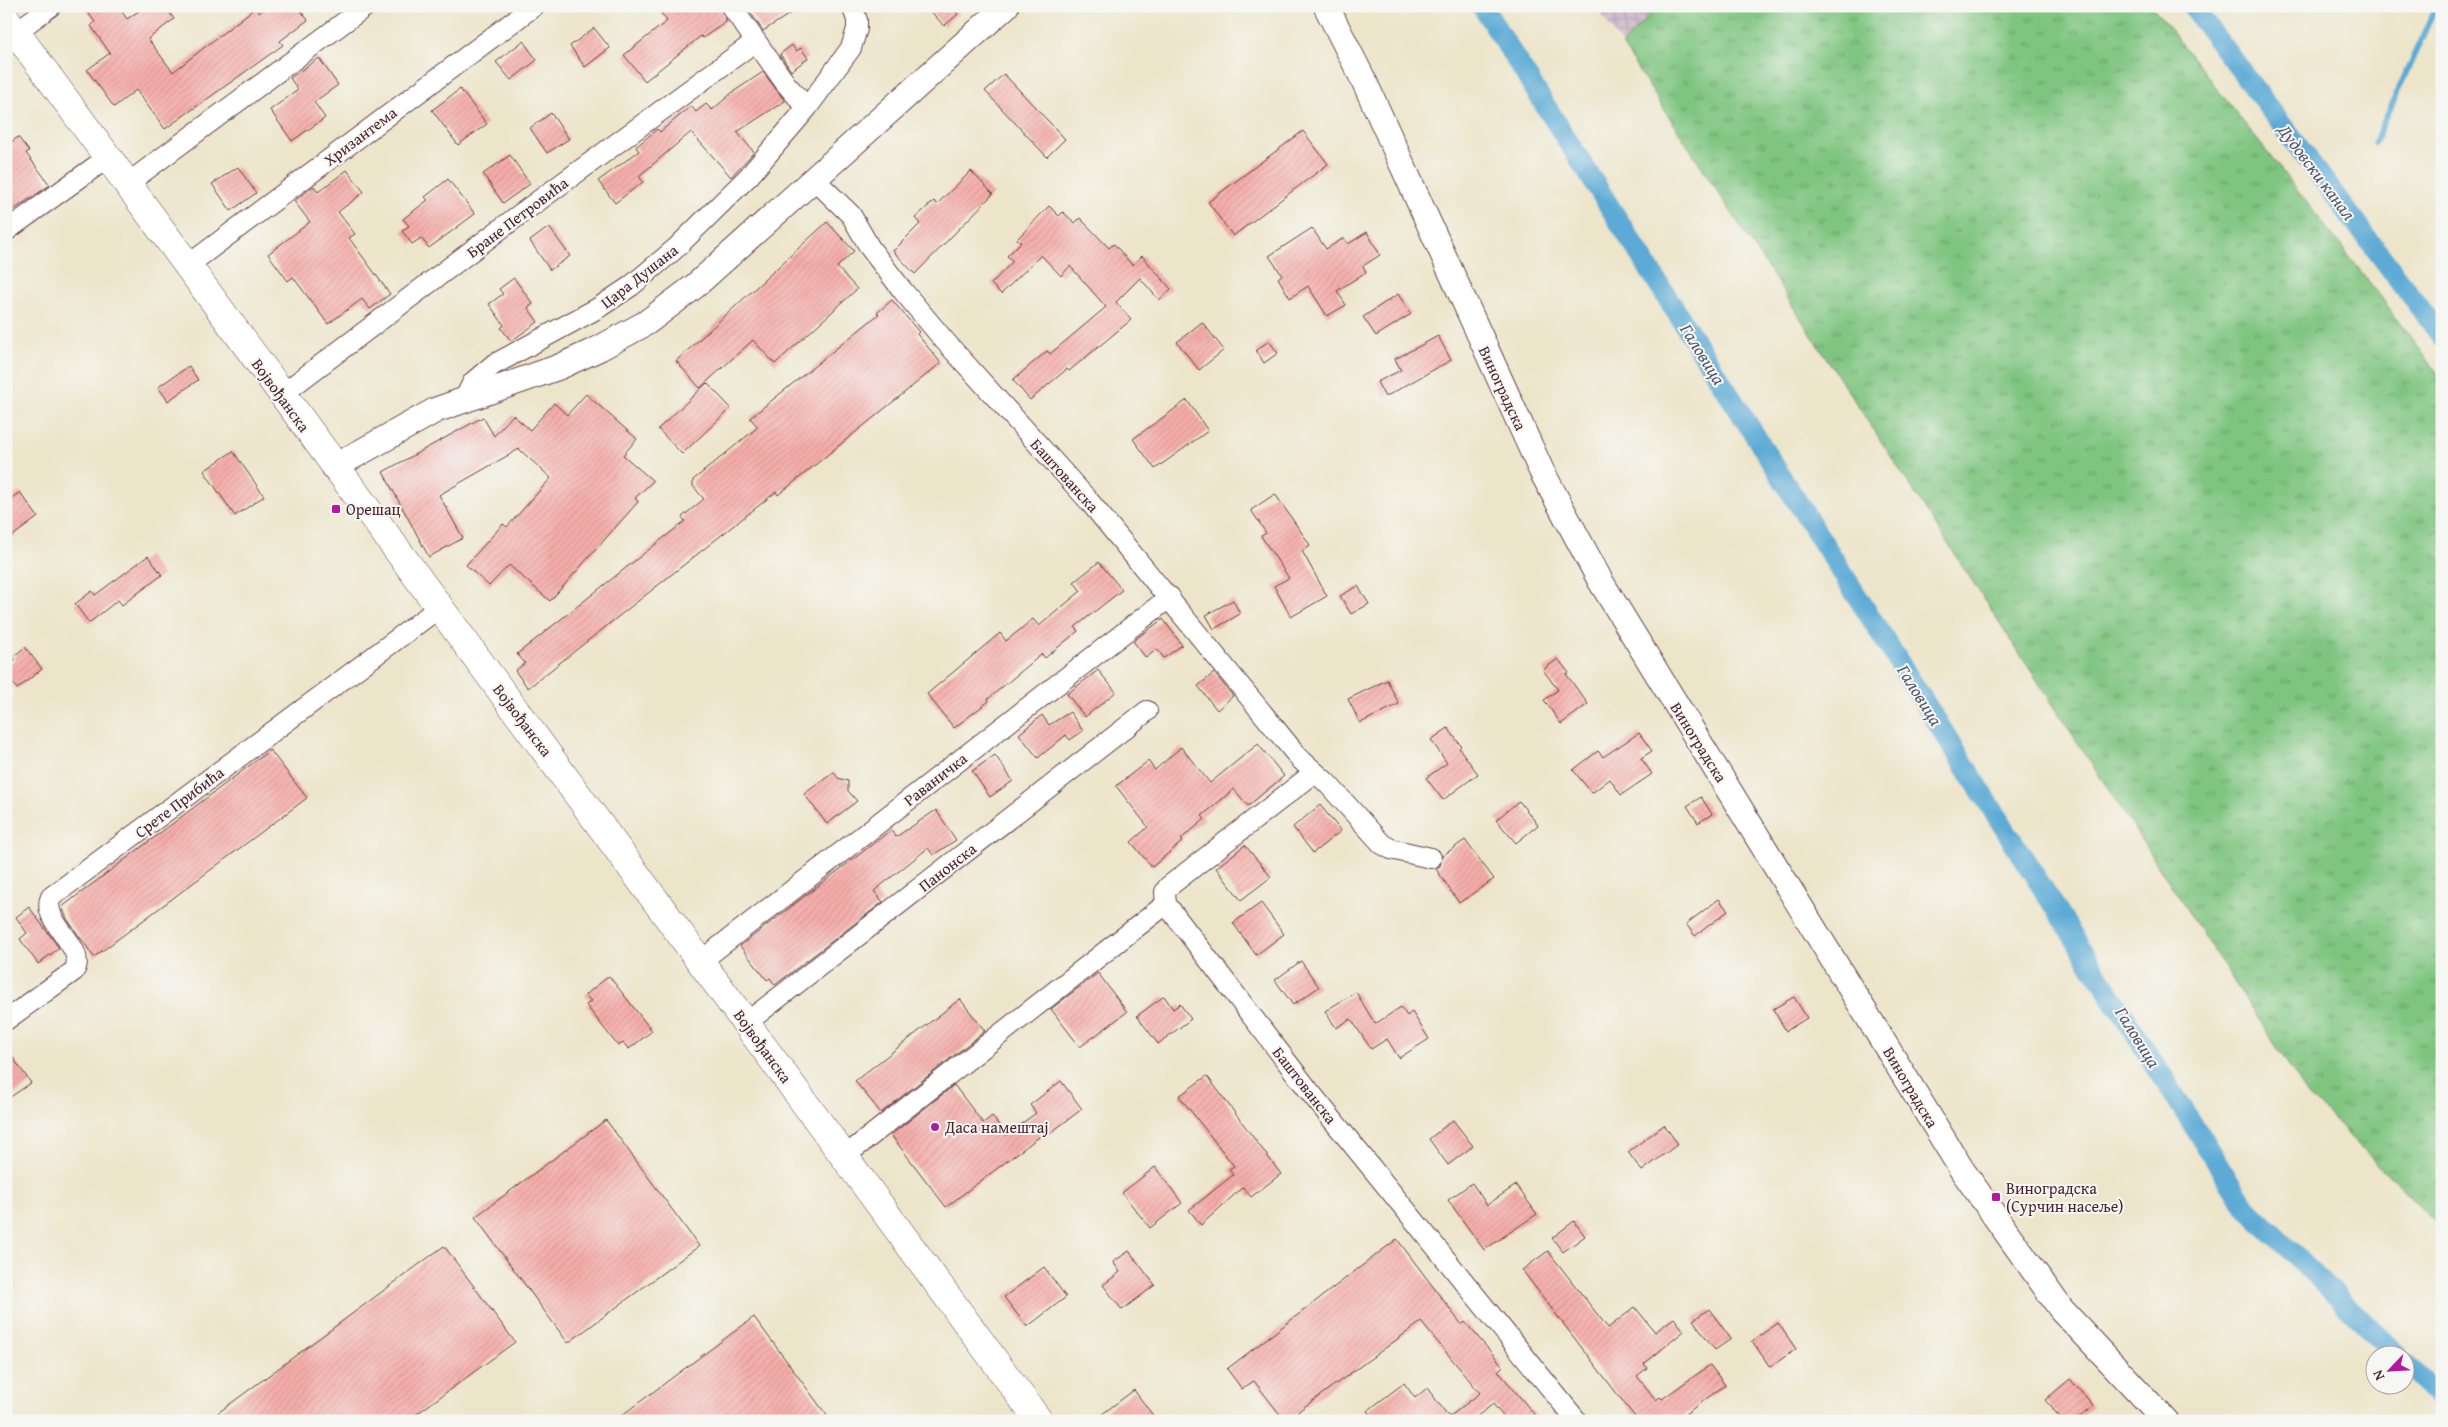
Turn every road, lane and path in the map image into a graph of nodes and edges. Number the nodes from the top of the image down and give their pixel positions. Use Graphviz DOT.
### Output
graph roads {
  1 [pos="51,6"];
  2 [pos="366,6"];
  3 [pos="534,6"];
  4 [pos="731,6"];
  5 [pos="852,6"];
  6 [pos="1006,6"];
  7 [pos="1326,6"];
  8 [pos="11,26"];
  9 [pos="756,41"];
  10 [pos="807,108"];
  11 [pos="107,158"];
  12 [pos="818,182"];
  13 [pos="127,184"];
  14 [pos="6,232"];
  15 [pos="187,266"];
  16 [pos="281,395"];
  17 [pos="464,400"];
  18 [pos="334,467"];
  19 [pos="1170,597"];
  20 [pos="440,607"];
  21 [pos="1147,711"];
  22 [pos="1314,772"];
  23 [pos="1431,858"];
  24 [pos="1166,904"];
  25 [pos="701,961"];
  26 [pos="6,1020"];
  27 [pos="746,1023"];
  28 [pos="845,1156"];
  29 [pos="1039,1421"];
  30 [pos="1577,1421"];
  31 [pos="2166,1421"];
  1 -- 8 [label="street"];
  2 -- 13 [label="street"];
  3 -- 15 [label="street, Хризантема"];
  4 -- 9 [label="street"];
  5 -- 10 [label="street"];
  6 -- 12 [label="street"];
  7 -- 31 [label="street, Виноградска"];
  8 -- 11 [label="main road, Војвођанска"];
  9 -- 10 [label="street"];
  9 -- 16 [label="street, Бране Петровића"];
  10 -- 17 [label="street, Цара Душана"];
  11 -- 13 [label="main road, Војвођанска"];
  11 -- 14 [label="street"];
  12 -- 17 [label="street"];
  12 -- 19 [label="street, Баштованска"];
  13 -- 15 [label="main road, Војвођанска"];
  15 -- 16 [label="main road, Војвођанска"];
  16 -- 18 [label="main road, Војвођанска"];
  17 -- 18 [label="street"];
  18 -- 20 [label="main road, Војвођанска"];
  19 -- 22 [label="street, Баштованска"];
  19 -- 25 [label="street, Раваничка"];
  20 -- 25 [label="main road, Војвођанска"];
  20 -- 26 [label="street, Срете Прибића"];
  21 -- 27 [label="street, Панонска"];
  22 -- 23 [label="street, Баштованска"];
  22 -- 24 [label="street"];
  24 -- 28 [label="street"];
  24 -- 30 [label="street, Баштованска"];
  25 -- 27 [label="main road, Војвођанска"];
  27 -- 28 [label="main road, Војвођанска"];
  28 -- 29 [label="main road, Војвођанска"];
}
